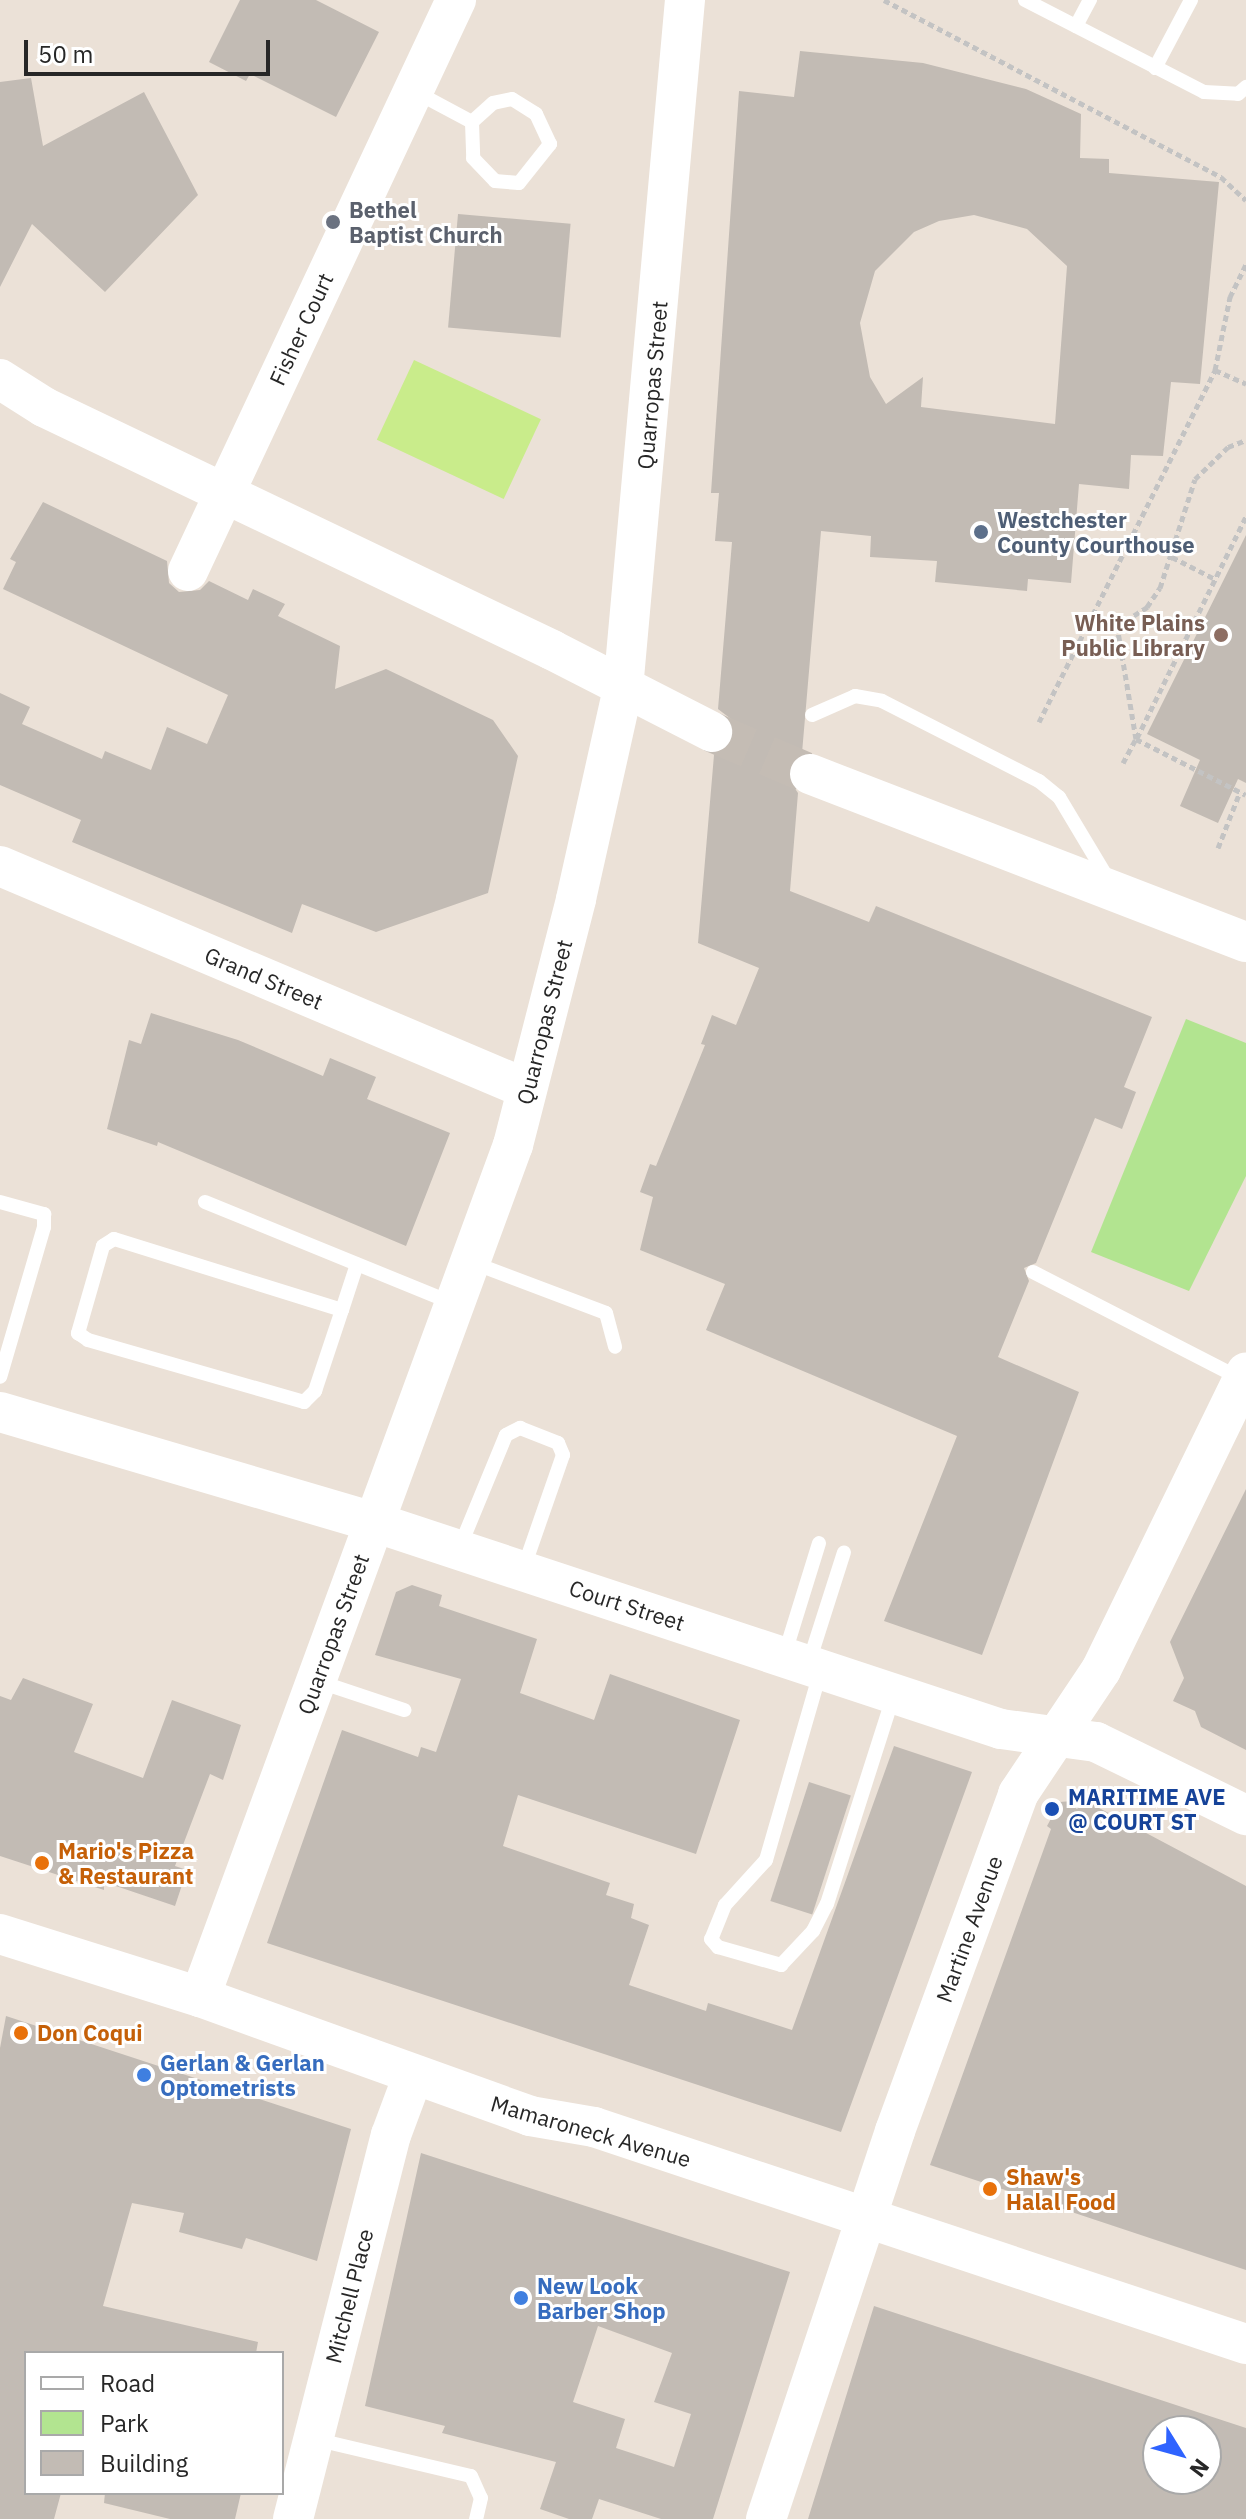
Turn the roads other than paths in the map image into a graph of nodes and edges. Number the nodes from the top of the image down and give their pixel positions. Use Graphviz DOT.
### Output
graph roads {
  1 [pos="456,0"];
  2 [pos="685,0"];
  3 [pos="1025,0"];
  4 [pos="1090,0"];
  5 [pos="1191,0"];
  6 [pos="1076,26"];
  7 [pos="1155,68"];
  8 [pos="1246,87"];
  9 [pos="414,91"];
  10 [pos="472,122"];
  11 [pos="0,379"];
  12 [pos="225,492"];
  13 [pos="188,571"];
  14 [pos="623,689"];
  15 [pos="812,715"];
  16 [pos="712,732"];
  17 [pos="810,774"];
  18 [pos="0,866"];
  19 [pos="1116,892"];
  20 [pos="1246,942"];
  21 [pos="527,1089"];
  22 [pos="0,1202"];
  23 [pos="205,1202"];
  24 [pos="471,1262"];
  25 [pos="357,1264"];
  26 [pos="1033,1272"];
  27 [pos="457,1305"];
  28 [pos="342,1310"];
  29 [pos="615,1347"];
  30 [pos="1244,1376"];
  31 [pos="0,1377"];
  32 [pos="0,1412"];
  33 [pos="374,1522"];
  34 [pos="819,1543"];
  35 [pos="459,1549"];
  36 [pos="844,1552"];
  37 [pos="523,1571"];
  38 [pos="804,1664"];
  39 [pos="316,1681"];
  40 [pos="895,1693"];
  41 [pos="404,1710"];
  42 [pos="1056,1736"];
  43 [pos="1246,1815"];
  44 [pos="0,1934"];
  45 [pos="200,1997"];
  46 [pos="413,2076"];
  47 [pos="866,2219"];
  48 [pos="1240,2345"];
  49 [pos="314,2439"];
  50 [pos="296,2519"];
  51 [pos="476,2519"];
  52 [pos="766,2519"];
  1 -- 9 [label="street, Fisher Court"];
  2 -- 14 [label="street, Quarropas Street"];
  3 -- 6 [label="lane"];
  4 -- 6 [label="lane"];
  5 -- 7 [label="lane"];
  6 -- 7 [label="lane"];
  7 -- 8 [label="lane"];
  9 -- 10 [label="lane"];
  9 -- 12 [label="street, Fisher Court"];
  10 -- 10 [label="lane"];
  11 -- 12 [label="street"];
  12 -- 13 [label="street, Fisher Court"];
  12 -- 14 [label="street"];
  14 -- 16 [label="street"];
  14 -- 21 [label="street, Quarropas Street"];
  15 -- 19 [label="lane"];
  17 -- 19 [label="street"];
  18 -- 21 [label="street, Grand Street"];
  19 -- 20 [label="street"];
  21 -- 24 [label="street, Quarropas Street"];
  22 -- 31 [label="lane"];
  23 -- 25 [label="lane"];
  24 -- 27 [label="street, Quarropas Street"];
  24 -- 29 [label="lane"];
  25 -- 27 [label="lane"];
  25 -- 28 [label="lane"];
  26 -- 30 [label="lane"];
  27 -- 33 [label="street, Quarropas Street"];
  28 -- 28 [label="lane"];
  30 -- 42 [label="street, Martine Avenue"];
  32 -- 33 [label="street, Court Street"];
  33 -- 35 [label="street, Court Street"];
  33 -- 39 [label="street, Quarropas Street"];
  34 -- 38 [label="lane"];
  35 -- 37 [label="street, Court Street"];
  35 -- 37 [label="lane"];
  36 -- 38 [label="lane"];
  37 -- 38 [label="street, Court Street"];
  38 -- 40 [label="street, Court Street"];
  38 -- 40 [label="lane"];
  39 -- 41 [label="lane"];
  39 -- 45 [label="street, Quarropas Street"];
  40 -- 42 [label="street, Court Street"];
  42 -- 43 [label="street, Court Street"];
  42 -- 47 [label="street, Martine Avenue"];
  44 -- 45 [label="street, Mamaroneck Avenue"];
  45 -- 46 [label="street, Mamaroneck Avenue"];
  46 -- 47 [label="street, Mamaroneck Avenue"];
  46 -- 49 [label="street, Mitchell Place"];
  47 -- 48 [label="street, Mamaroneck Avenue"];
  47 -- 52 [label="street, Martine Avenue"];
  49 -- 50 [label="street, Mitchell Place"];
  49 -- 51 [label="lane"];
}
